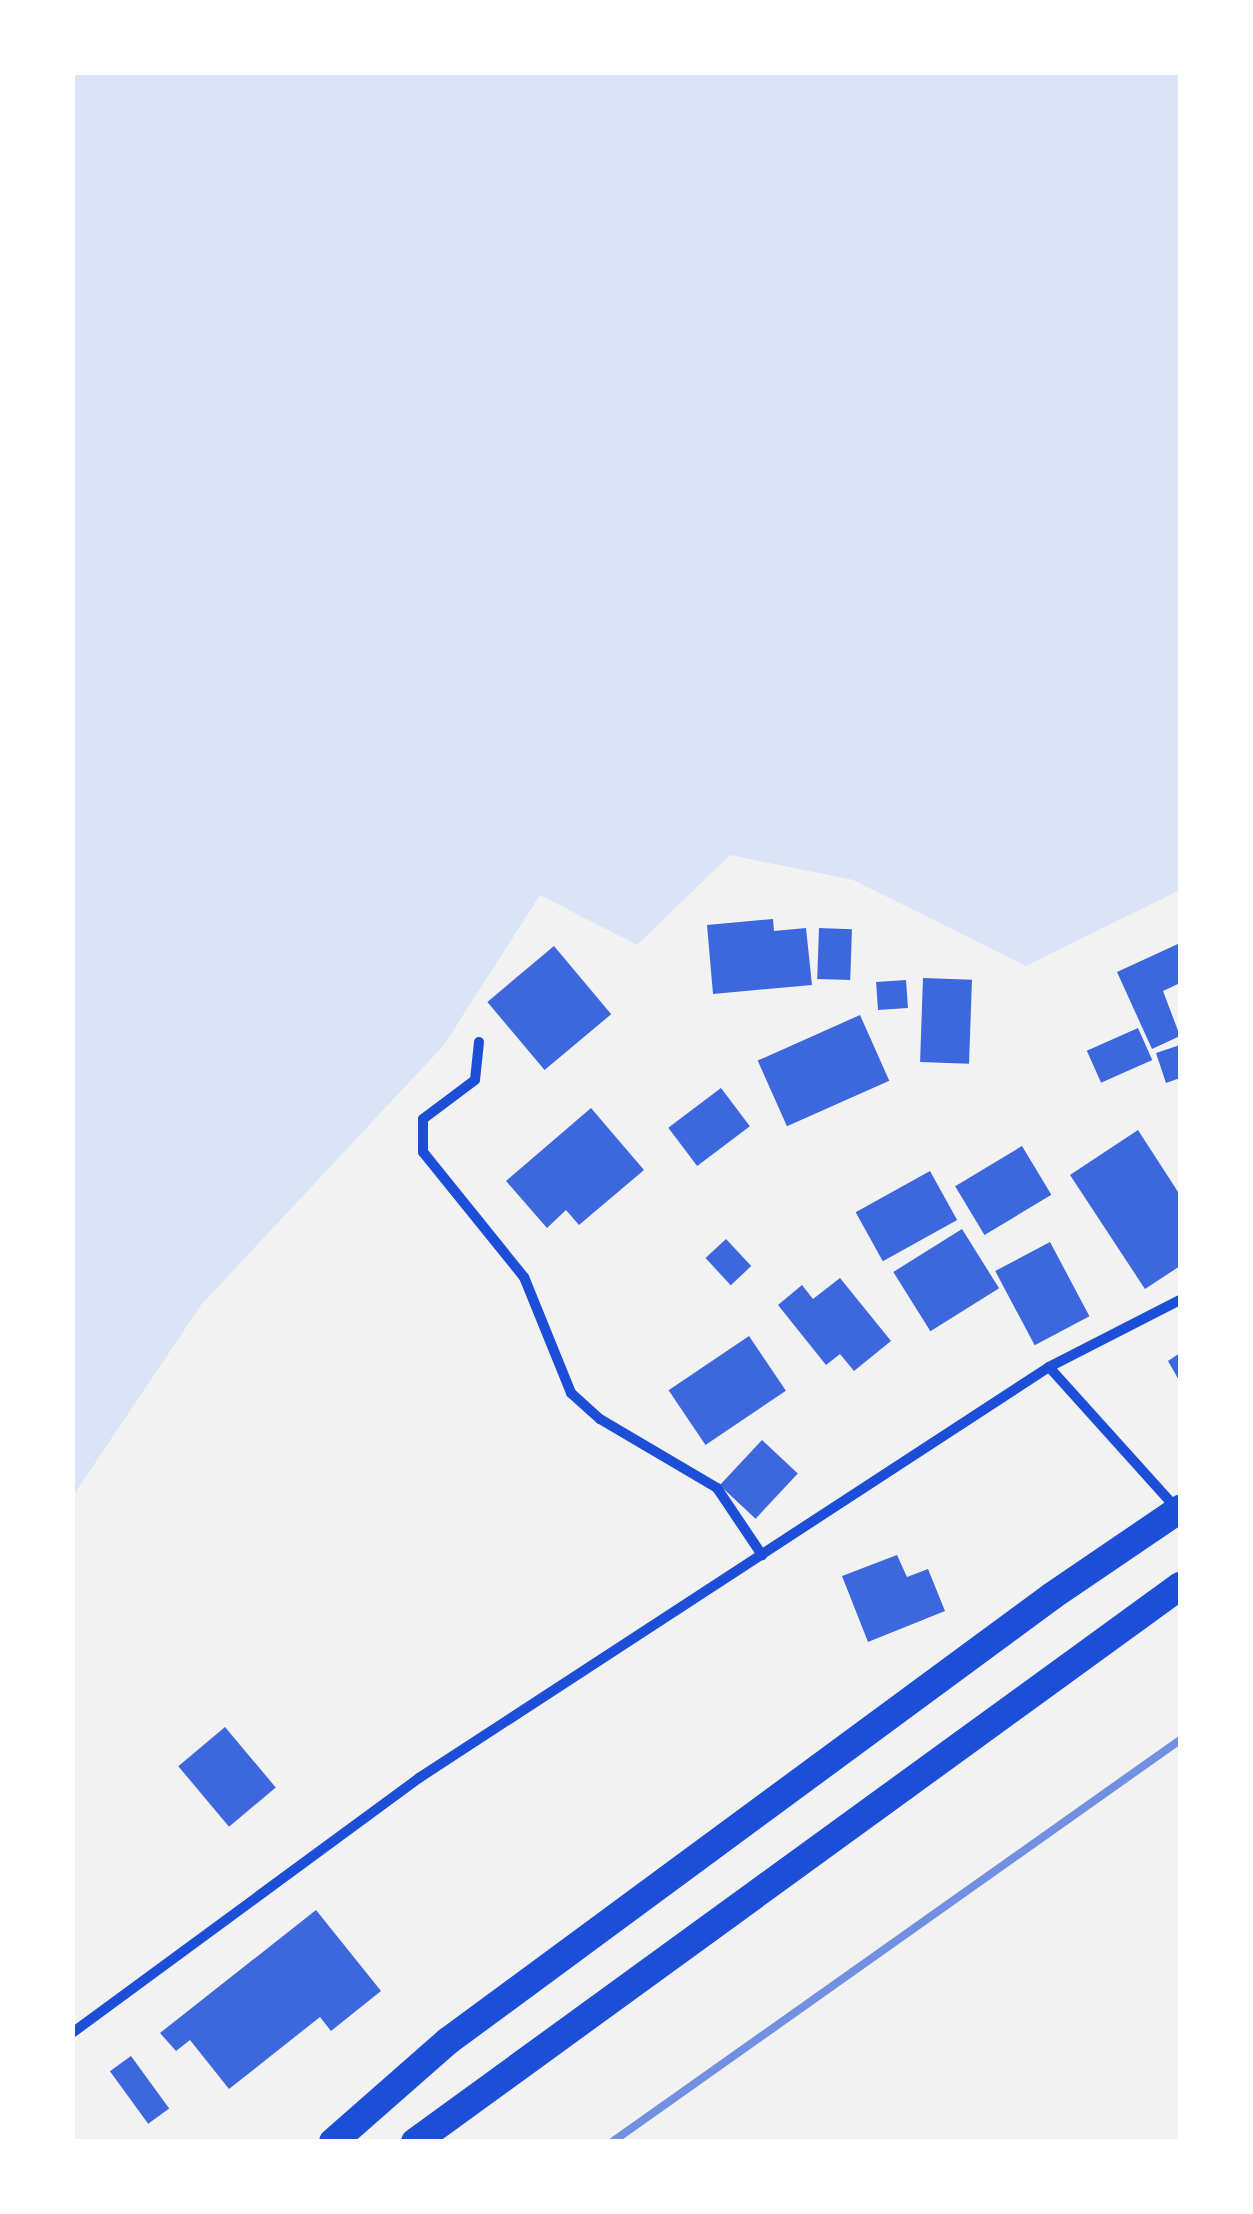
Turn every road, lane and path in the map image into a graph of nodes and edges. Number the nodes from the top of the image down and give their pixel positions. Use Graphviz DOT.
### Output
graph roads {
  1 [pos="479,1042"];
  2 [pos="1180,1300"];
  3 [pos="1049,1368"];
  4 [pos="1179,1510"];
  5 [pos="762,1555"];
  6 [pos="1180,1586"];
  7 [pos="72,2032"];
  8 [pos="333,2142"];
  9 [pos="415,2142"];
  1 -- 5 [label="street"];
  2 -- 3 [label="street"];
  3 -- 4 [label="street"];
  3 -- 5 [label="street"];
  4 -- 8 [label="highway"];
  5 -- 7 [label="street"];
  6 -- 9 [label="highway"];
}
